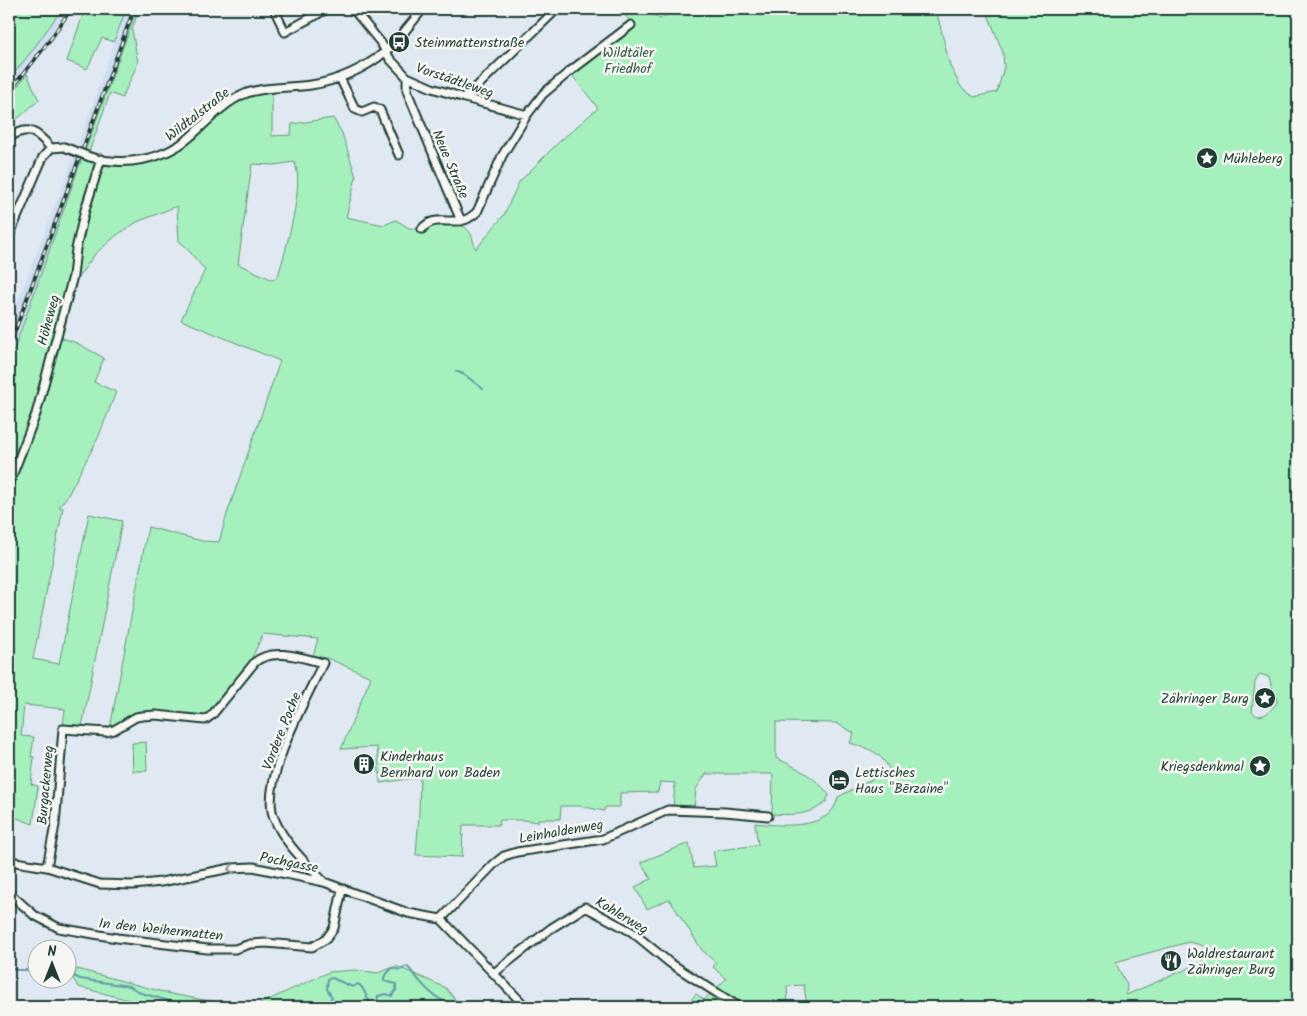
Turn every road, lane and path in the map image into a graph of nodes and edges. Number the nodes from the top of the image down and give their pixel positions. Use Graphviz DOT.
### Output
graph roads {
  1 [pos="274,9"];
  2 [pos="311,9"];
  3 [pos="327,9"];
  4 [pos="353,9"];
  5 [pos="423,9"];
  6 [pos="557,9"];
  7 [pos="316,16"];
  8 [pos="631,25"];
  9 [pos="385,52"];
  10 [pos="407,77"];
  11 [pos="339,79"];
  12 [pos="465,98"];
  13 [pos="527,115"];
  14 [pos="9,138"];
  15 [pos="51,148"];
  16 [pos="399,155"];
  17 [pos="100,159"];
  18 [pos="461,221"];
  19 [pos="422,229"];
  20 [pos="9,236"];
  21 [pos="9,484"];
  22 [pos="323,663"];
  23 [pos="768,816"];
  24 [pos="9,861"];
  25 [pos="47,867"];
  26 [pos="324,882"];
  27 [pos="342,890"];
  28 [pos="9,893"];
  29 [pos="441,919"];
  30 [pos="494,973"];
  31 [pos="526,1007"];
  32 [pos="739,1007"];
  1 -- 7 [label="street"];
  2 -- 7 [label="street"];
  3 -- 7 [label="street"];
  4 -- 9 [label="street, Vorstädtleweg"];
  5 -- 9 [label="street, Wildtalstraße"];
  6 -- 12 [label="street"];
  8 -- 13 [label="street"];
  9 -- 10 [label="street, Vorstädtleweg"];
  9 -- 11 [label="street, Wildtalstraße"];
  10 -- 12 [label="street, Vorstädtleweg"];
  10 -- 18 [label="street, Neue Straße"];
  11 -- 16 [label="street"];
  11 -- 17 [label="street, Wildtalstraße"];
  12 -- 13 [label="street, Vorstädtleweg"];
  13 -- 18 [label="street"];
  14 -- 15 [label="street"];
  15 -- 17 [label="street, Wildtalstraße, bridge"];
  15 -- 20 [label="street"];
  17 -- 21 [label="street, Höheweg"];
  18 -- 19 [label="street, Neue Straße"];
  22 -- 25 [label="street, Burgackerweg"];
  22 -- 26 [label="street, Vordere Poche"];
  23 -- 29 [label="street, Leinhaldenweg"];
  24 -- 25 [label="street, Pochgasse"];
  26 -- 25 [label="street, Pochgasse, one-way"];
  26 -- 27 [label="street, Pochgasse"];
  27 -- 28 [label="street, In den Weihermatten"];
  27 -- 29 [label="street, Pochgasse"];
  29 -- 30 [label="street"];
  30 -- 31 [label="street"];
  30 -- 32 [label="street, Kohlerweg"];
}
